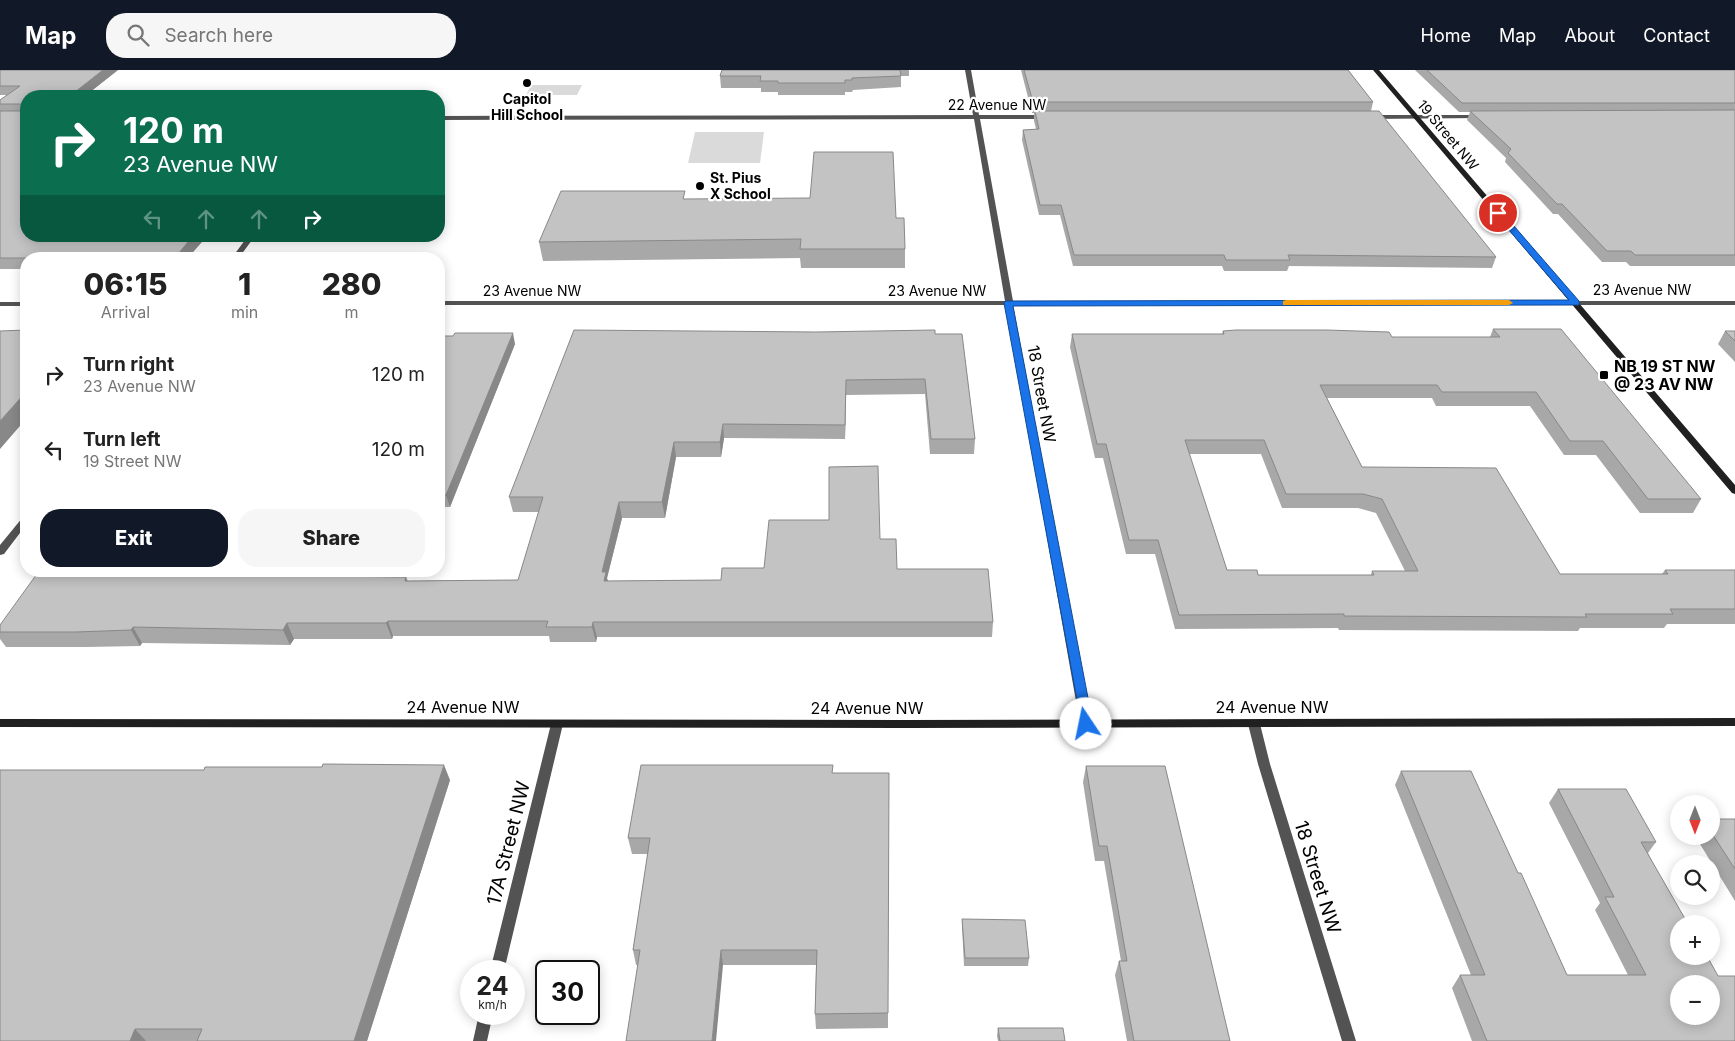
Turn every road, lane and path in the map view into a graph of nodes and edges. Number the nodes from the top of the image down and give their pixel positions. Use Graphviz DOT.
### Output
graph roads {
  1 [pos="968,70"];
  2 [pos="1376,70"];
  3 [pos="1056,117"];
  4 [pos="1362,117"];
  5 [pos="1416,117"];
  6 [pos="1491,117"];
  7 [pos="445,118"];
  8 [pos="976,118"];
  9 [pos="247,242"];
  10 [pos="239,252"];
  11 [pos="445,303"];
  12 [pos="1008,303"];
  13 [pos="1576,303"];
  14 [pos="1735,303"];
  15 [pos="0,304"];
  16 [pos="20,304"];
  17 [pos="1735,491"];
  18 [pos="20,527"];
  19 [pos="0,552"];
  20 [pos="1735,722"];
  21 [pos="0,723"];
  22 [pos="557,724"];
  23 [pos="1086,724"];
  24 [pos="1254,724"];
  25 [pos="500,960"];
  26 [pos="484,1025"];
  27 [pos="480,1041"];
  28 [pos="1349,1041"];
  1 -- 8 [label="street, 18 Street NW"];
  2 -- 5 [label="street, 19 Street NW"];
  3 -- 8 [label="street, 22 Avenue NW"];
  4 -- 5 [label="street"];
  5 -- 6 [label="street"];
  5 -- 13 [label="street, 19 Street NW"];
  7 -- 8 [label="street, 22 Avenue NW"];
  8 -- 12 [label="street, 18 Street NW"];
  9 -- 10 [label="street"];
  11 -- 12 [label="street, 23 Avenue NW"];
  12 -- 13 [label="street, 23 Avenue NW"];
  12 -- 23 [label="street, 18 Street NW"];
  13 -- 14 [label="street, 23 Avenue NW"];
  13 -- 17 [label="street, 19 Street NW"];
  15 -- 16 [label="street"];
  18 -- 19 [label="street"];
  20 -- 24 [label="street, 24 Avenue NW"];
  21 -- 22 [label="street, 24 Avenue NW"];
  22 -- 23 [label="street, 24 Avenue NW"];
  22 -- 25 [label="street, 17A Street NW"];
  23 -- 24 [label="street, 24 Avenue NW"];
  24 -- 28 [label="street, 18 Street NW"];
  26 -- 27 [label="street"];
}
